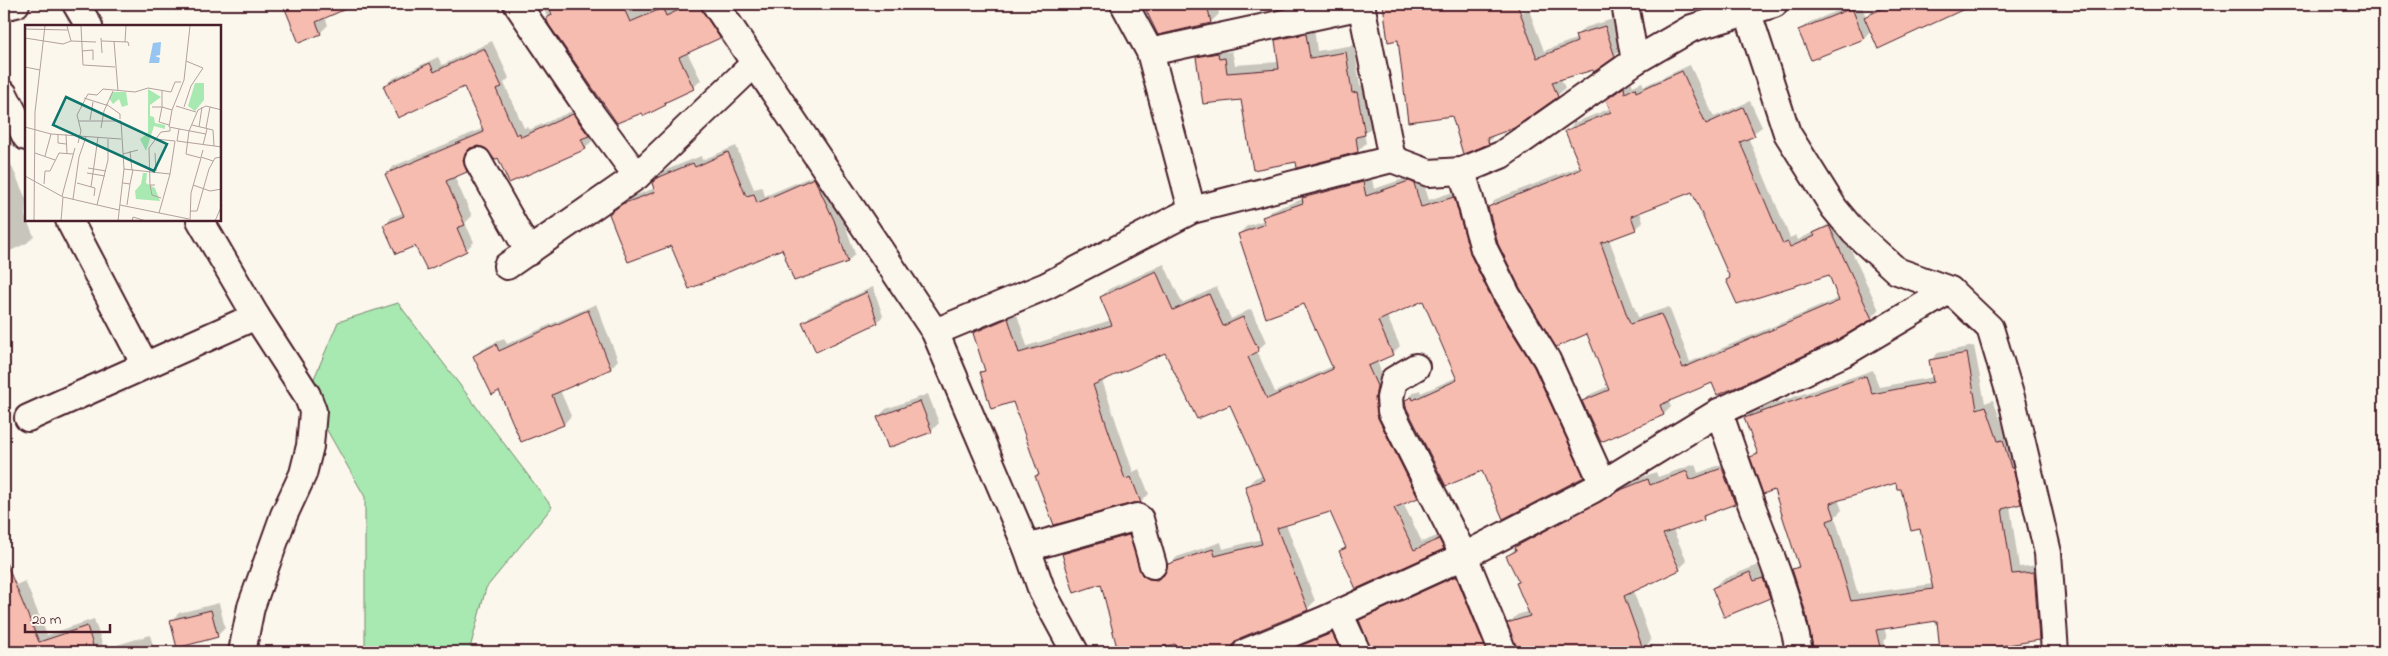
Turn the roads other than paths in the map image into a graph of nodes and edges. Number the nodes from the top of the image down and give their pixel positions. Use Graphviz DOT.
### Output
graph roads {
  1 [pos="16,4"];
  2 [pos="76,4"];
  3 [pos="517,4"];
  4 [pos="715,4"];
  5 [pos="1124,4"];
  6 [pos="1625,4"];
  7 [pos="1774,4"];
  8 [pos="1361,5"];
  9 [pos="4,7"];
  10 [pos="1745,7"];
  11 [pos="88,25"];
  12 [pos="1150,52"];
  13 [pos="1636,61"];
  14 [pos="754,64"];
  15 [pos="4,94"];
  16 [pos="25,135"];
  17 [pos="1392,159"];
  18 [pos="478,161"];
  19 [pos="1462,171"];
  20 [pos="637,176"];
  21 [pos="1192,210"];
  22 [pos="70,221"];
  23 [pos="201,221"];
  24 [pos="529,252"];
  25 [pos="507,266"];
  26 [pos="1950,290"];
  27 [pos="256,316"];
  28 [pos="935,332"];
  29 [pos="145,365"];
  30 [pos="1416,367"];
  31 [pos="1719,412"];
  32 [pos="28,418"];
  33 [pos="1603,484"];
  34 [pos="1027,548"];
  35 [pos="1464,556"];
  36 [pos="1153,565"];
  37 [pos="1339,613"];
  38 [pos="1795,651"];
  39 [pos="242,652"];
  40 [pos="1075,652"];
  41 [pos="1246,652"];
  42 [pos="1357,652"];
  43 [pos="1503,652"];
  44 [pos="2055,652"];
  1 -- 9 [label="street"];
  2 -- 11 [label="street"];
  3 -- 20 [label="street"];
  4 -- 14 [label="street"];
  5 -- 12 [label="street"];
  6 -- 13 [label="street"];
  7 -- 10 [label="street"];
  8 -- 12 [label="street"];
  8 -- 17 [label="street"];
  10 -- 13 [label="street"];
  10 -- 26 [label="street"];
  12 -- 21 [label="street"];
  13 -- 19 [label="street"];
  14 -- 20 [label="street"];
  14 -- 28 [label="street"];
  15 -- 16 [label="street"];
  17 -- 19 [label="street"];
  17 -- 21 [label="street"];
  18 -- 24 [label="street"];
  19 -- 33 [label="street"];
  20 -- 24 [label="street"];
  21 -- 28 [label="street"];
  22 -- 29 [label="street"];
  23 -- 27 [label="street"];
  24 -- 25 [label="street"];
  26 -- 31 [label="street"];
  26 -- 44 [label="street"];
  27 -- 29 [label="street"];
  27 -- 39 [label="street"];
  28 -- 34 [label="street"];
  29 -- 32 [label="street"];
  30 -- 35 [label="street"];
  31 -- 33 [label="street"];
  31 -- 38 [label="street"];
  33 -- 35 [label="street"];
  34 -- 36 [label="street"];
  34 -- 40 [label="street"];
  35 -- 37 [label="street"];
  35 -- 43 [label="street"];
  37 -- 41 [label="street"];
  37 -- 42 [label="street"];
}
